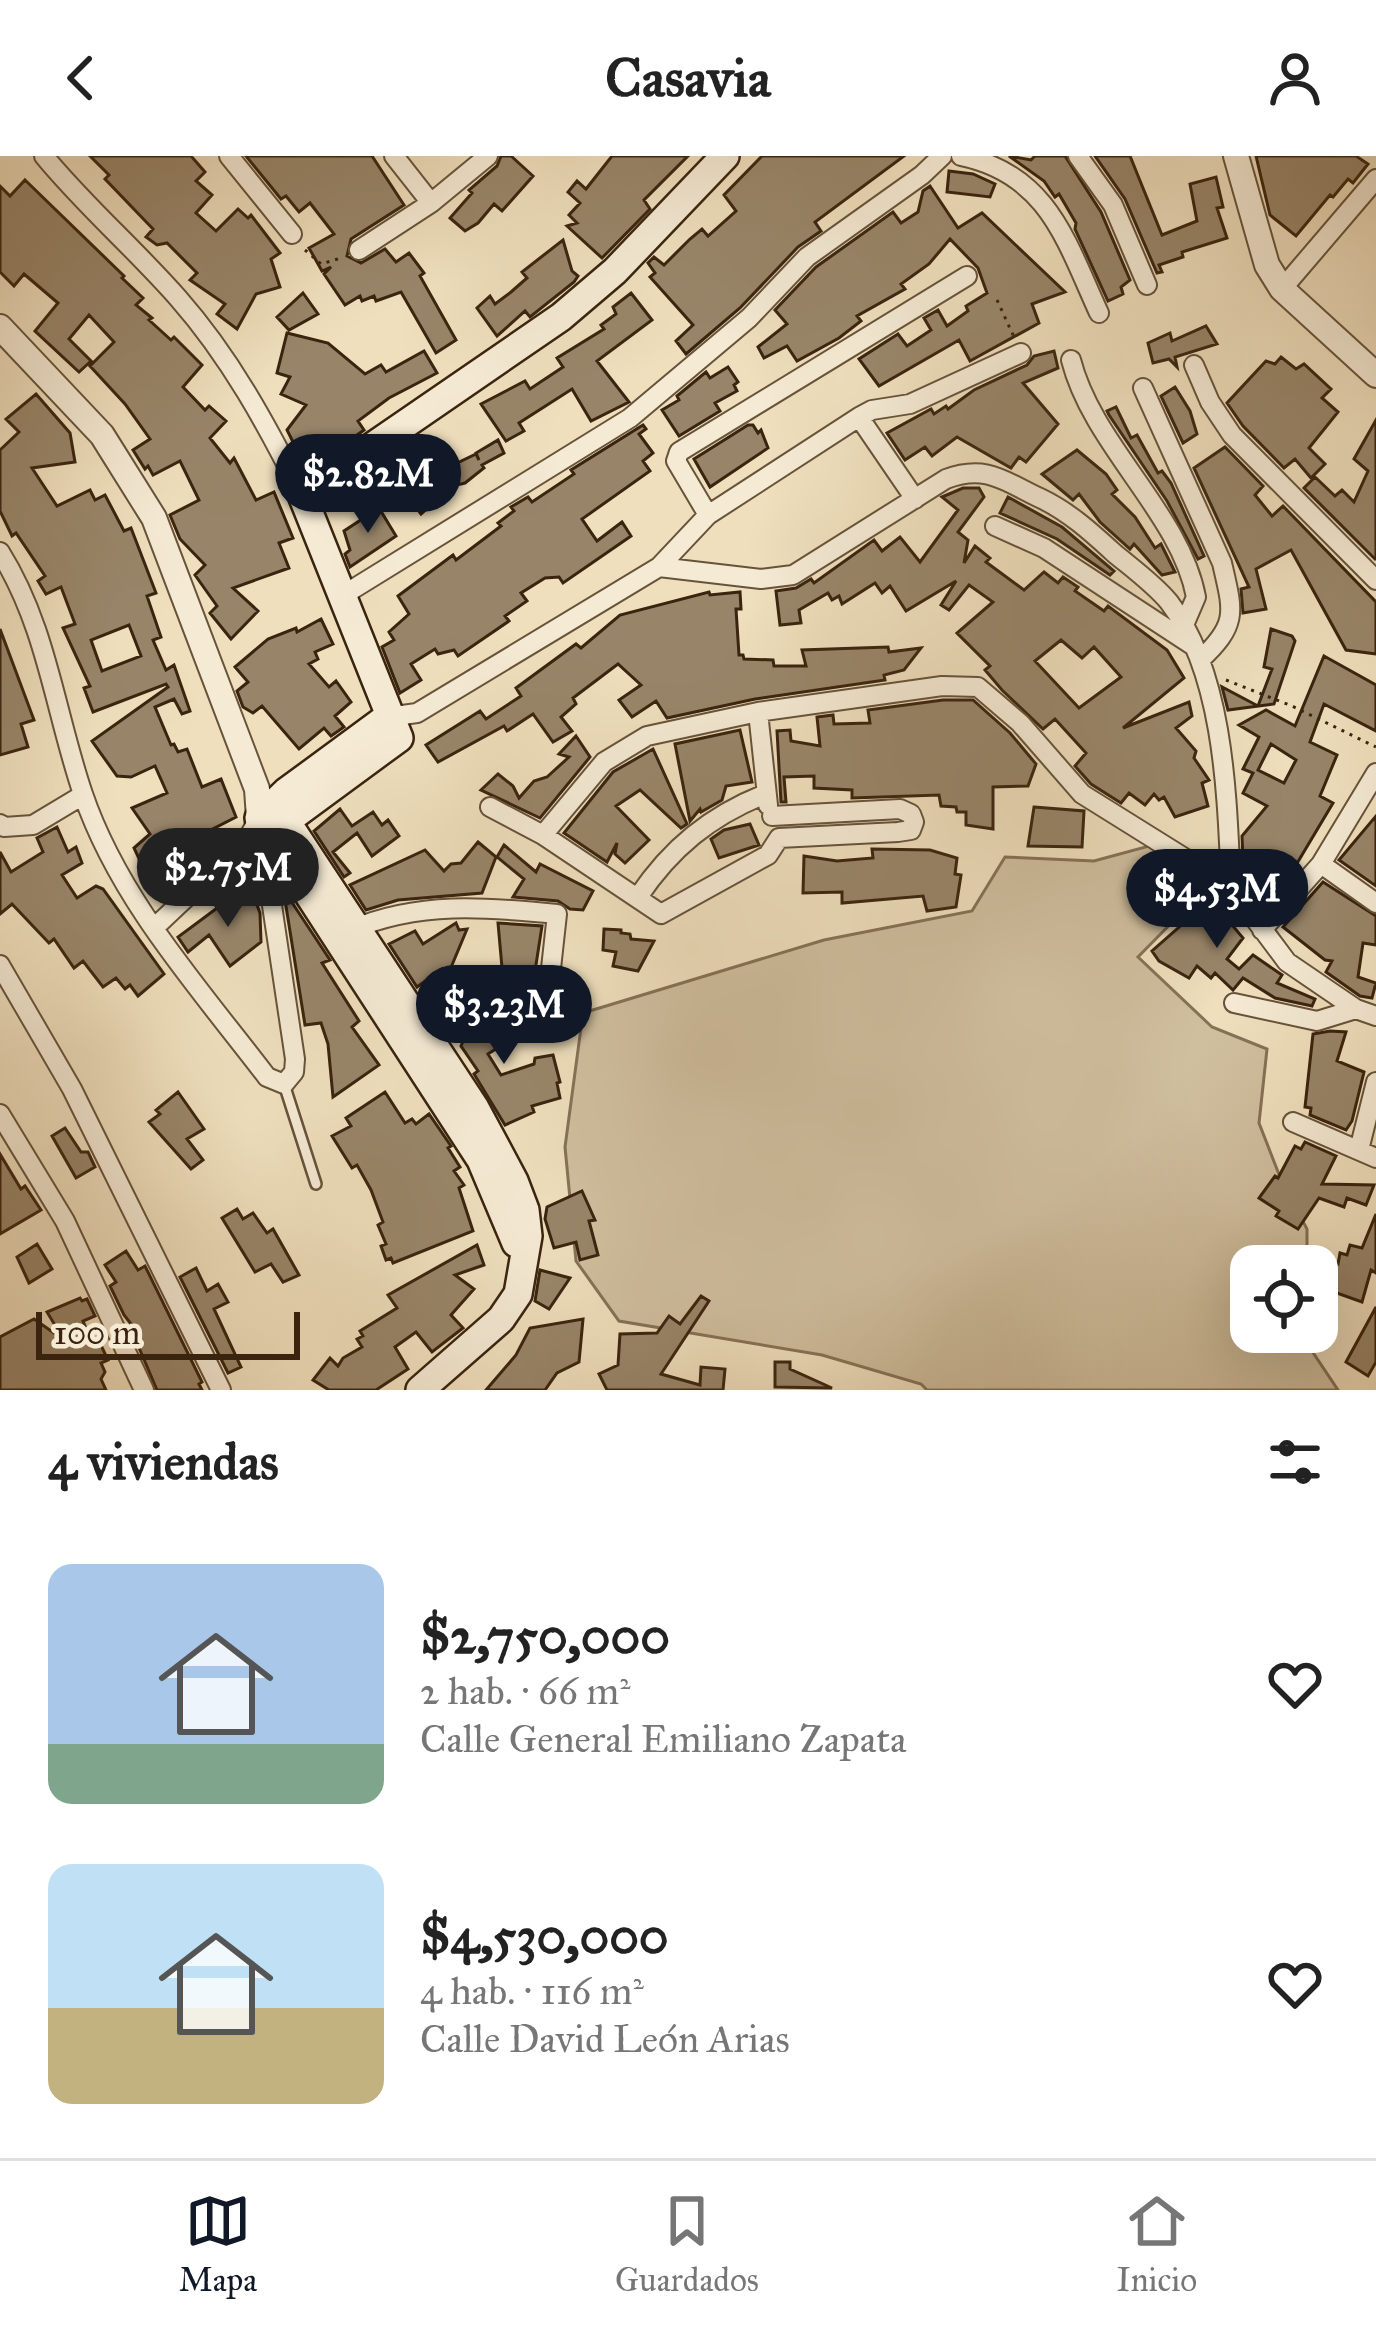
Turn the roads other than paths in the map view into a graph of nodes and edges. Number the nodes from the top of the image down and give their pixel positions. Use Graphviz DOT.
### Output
graph roads {
  1 [pos="44,156"];
  2 [pos="229,156"];
  3 [pos="394,156"];
  4 [pos="488,156"];
  5 [pos="725,156"];
  6 [pos="943,156"];
  7 [pos="961,156"];
  8 [pos="1078,156"];
  9 [pos="1236,156"];
  10 [pos="1376,179"];
  11 [pos="431,203"];
  12 [pos="292,234"];
  13 [pos="358,250"];
  14 [pos="968,276"];
  15 [pos="1148,285"];
  16 [pos="1282,289"];
  17 [pos="1099,314"];
  18 [pos="0,327"];
  19 [pos="1021,352"];
  20 [pos="1071,360"];
  21 [pos="1194,365"];
  22 [pos="1376,375"];
  23 [pos="1143,388"];
  24 [pos="859,417"];
  25 [pos="302,495"];
  26 [pos="915,499"];
  27 [pos="708,515"];
  28 [pos="995,526"];
  29 [pos="0,552"];
  30 [pos="659,567"];
  31 [pos="1376,580"];
  32 [pos="345,594"];
  33 [pos="1184,625"];
  34 [pos="1199,660"];
  35 [pos="758,712"];
  36 [pos="393,727"];
  37 [pos="1375,779"];
  38 [pos="765,794"];
  39 [pos="83,795"];
  40 [pos="490,807"];
  41 [pos="772,816"];
  42 [pos="265,818"];
  43 [pos="0,824"];
  44 [pos="543,836"];
  45 [pos="779,838"];
  46 [pos="1321,864"];
  47 [pos="1231,887"];
  48 [pos="638,897"];
  49 [pos="1376,903"];
  50 [pos="154,928"];
  51 [pos="1262,930"];
  52 [pos="346,933"];
  53 [pos="0,965"];
  54 [pos="1234,1004"];
  55 [pos="1356,1010"];
  56 [pos="1376,1016"];
  57 [pos="544,1023"];
  58 [pos="1376,1082"];
  59 [pos="284,1084"];
  60 [pos="0,1114"];
  61 [pos="1293,1121"];
  62 [pos="1368,1154"];
  63 [pos="316,1184"];
  64 [pos="144,1390"];
  65 [pos="221,1390"];
  66 [pos="421,1390"];
  1 -- 25 [label="street"];
  2 -- 12 [label="street"];
  3 -- 11 [label="street"];
  4 -- 11 [label="street"];
  5 -- 25 [label="main road"];
  6 -- 32 [label="street"];
  7 -- 17 [label="street"];
  8 -- 15 [label="street"];
  9 -- 16 [label="street"];
  10 -- 16 [label="street"];
  11 -- 13 [label="street"];
  14 -- 27 [label="street"];
  16 -- 22 [label="street"];
  18 -- 42 [label="street"];
  19 -- 24 [label="street"];
  20 -- 33 [label="street"];
  21 -- 31 [label="street"];
  23 -- 34 [label="street"];
  24 -- 26 [label="street"];
  24 -- 27 [label="street"];
  25 -- 32 [label="main road"];
  26 -- 30 [label="street"];
  26 -- 33 [label="street"];
  27 -- 30 [label="street"];
  28 -- 34 [label="street"];
  29 -- 39 [label="street"];
  30 -- 36 [label="street"];
  32 -- 36 [label="main road"];
  33 -- 34 [label="street"];
  34 -- 47 [label="street"];
  35 -- 38 [label="street"];
  35 -- 44 [label="street"];
  35 -- 47 [label="street"];
  36 -- 42 [label="main road"];
  37 -- 46 [label="street"];
  38 -- 41 [label="street"];
  38 -- 48 [label="street"];
  39 -- 43 [label="street"];
  39 -- 50 [label="street"];
  40 -- 44 [label="street"];
  41 -- 45 [label="street"];
  41 -- 45 [label="street"];
  42 -- 50 [label="street"];
  42 -- 52 [label="main road"];
  42 -- 59 [label="street"];
  44 -- 48 [label="street"];
  45 -- 48 [label="street"];
  46 -- 49 [label="street"];
  46 -- 51 [label="street"];
  47 -- 51 [label="street"];
  50 -- 59 [label="street"];
  51 -- 55 [label="street"];
  52 -- 57 [label="street"];
  52 -- 66 [label="main road"];
  53 -- 65 [label="street"];
  54 -- 55 [label="street"];
  55 -- 56 [label="street"];
  58 -- 62 [label="street"];
  59 -- 63 [label="lane"];
  60 -- 64 [label="street"];
  61 -- 62 [label="street"];
}
